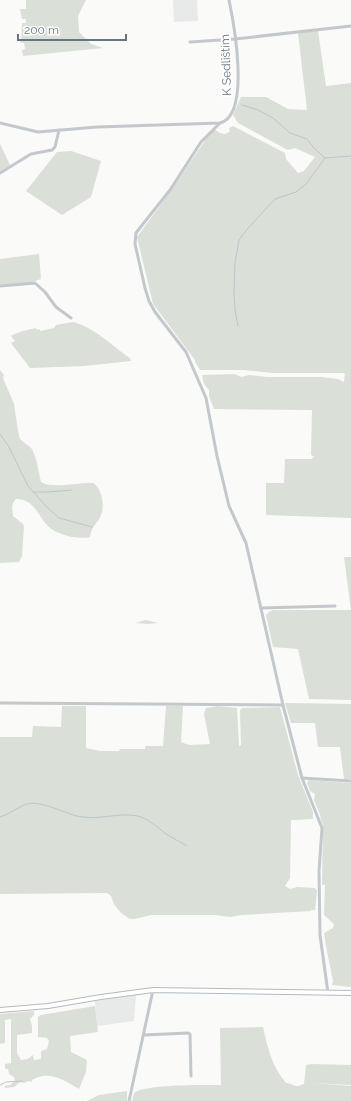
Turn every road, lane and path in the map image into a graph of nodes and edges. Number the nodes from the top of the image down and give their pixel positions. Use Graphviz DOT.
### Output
graph roads {
  1 [pos="229,0"];
  2 [pos="351,26"];
  3 [pos="235,40"];
  4 [pos="190,42"];
  5 [pos="0,123"];
  6 [pos="220,123"];
  7 [pos="58,130"];
  8 [pos="0,173"];
  9 [pos="0,286"];
  10 [pos="71,318"];
  11 [pos="335,606"];
  12 [pos="261,608"];
  13 [pos="0,703"];
  14 [pos="283,705"];
  15 [pos="302,778"];
  16 [pos="351,781"];
  17 [pos="153,990"];
  18 [pos="328,993"];
  19 [pos="351,993"];
  20 [pos="0,1010"];
  21 [pos="144,1035"];
  22 [pos="191,1076"];
  23 [pos="129,1101"];
  1 -- 3 [label="street, K Sedlištím"];
  2 -- 3 [label="street"];
  3 -- 4 [label="street"];
  3 -- 6 [label="street, K Sedlištím"];
  5 -- 7 [label="street"];
  6 -- 7 [label="street"];
  6 -- 12 [label="street, K Sedlištím"];
  7 -- 8 [label="street"];
  9 -- 10 [label="street"];
  11 -- 12 [label="street"];
  12 -- 14 [label="street, K Sedlištím"];
  13 -- 14 [label="street"];
  14 -- 15 [label="street, K Sedlištím"];
  15 -- 16 [label="street"];
  15 -- 18 [label="street, K Sedlištím"];
  17 -- 18 [label="main road"];
  17 -- 20 [label="main road"];
  17 -- 21 [label="street"];
  18 -- 19 [label="main road"];
  21 -- 22 [label="street"];
  21 -- 23 [label="street"];
}
